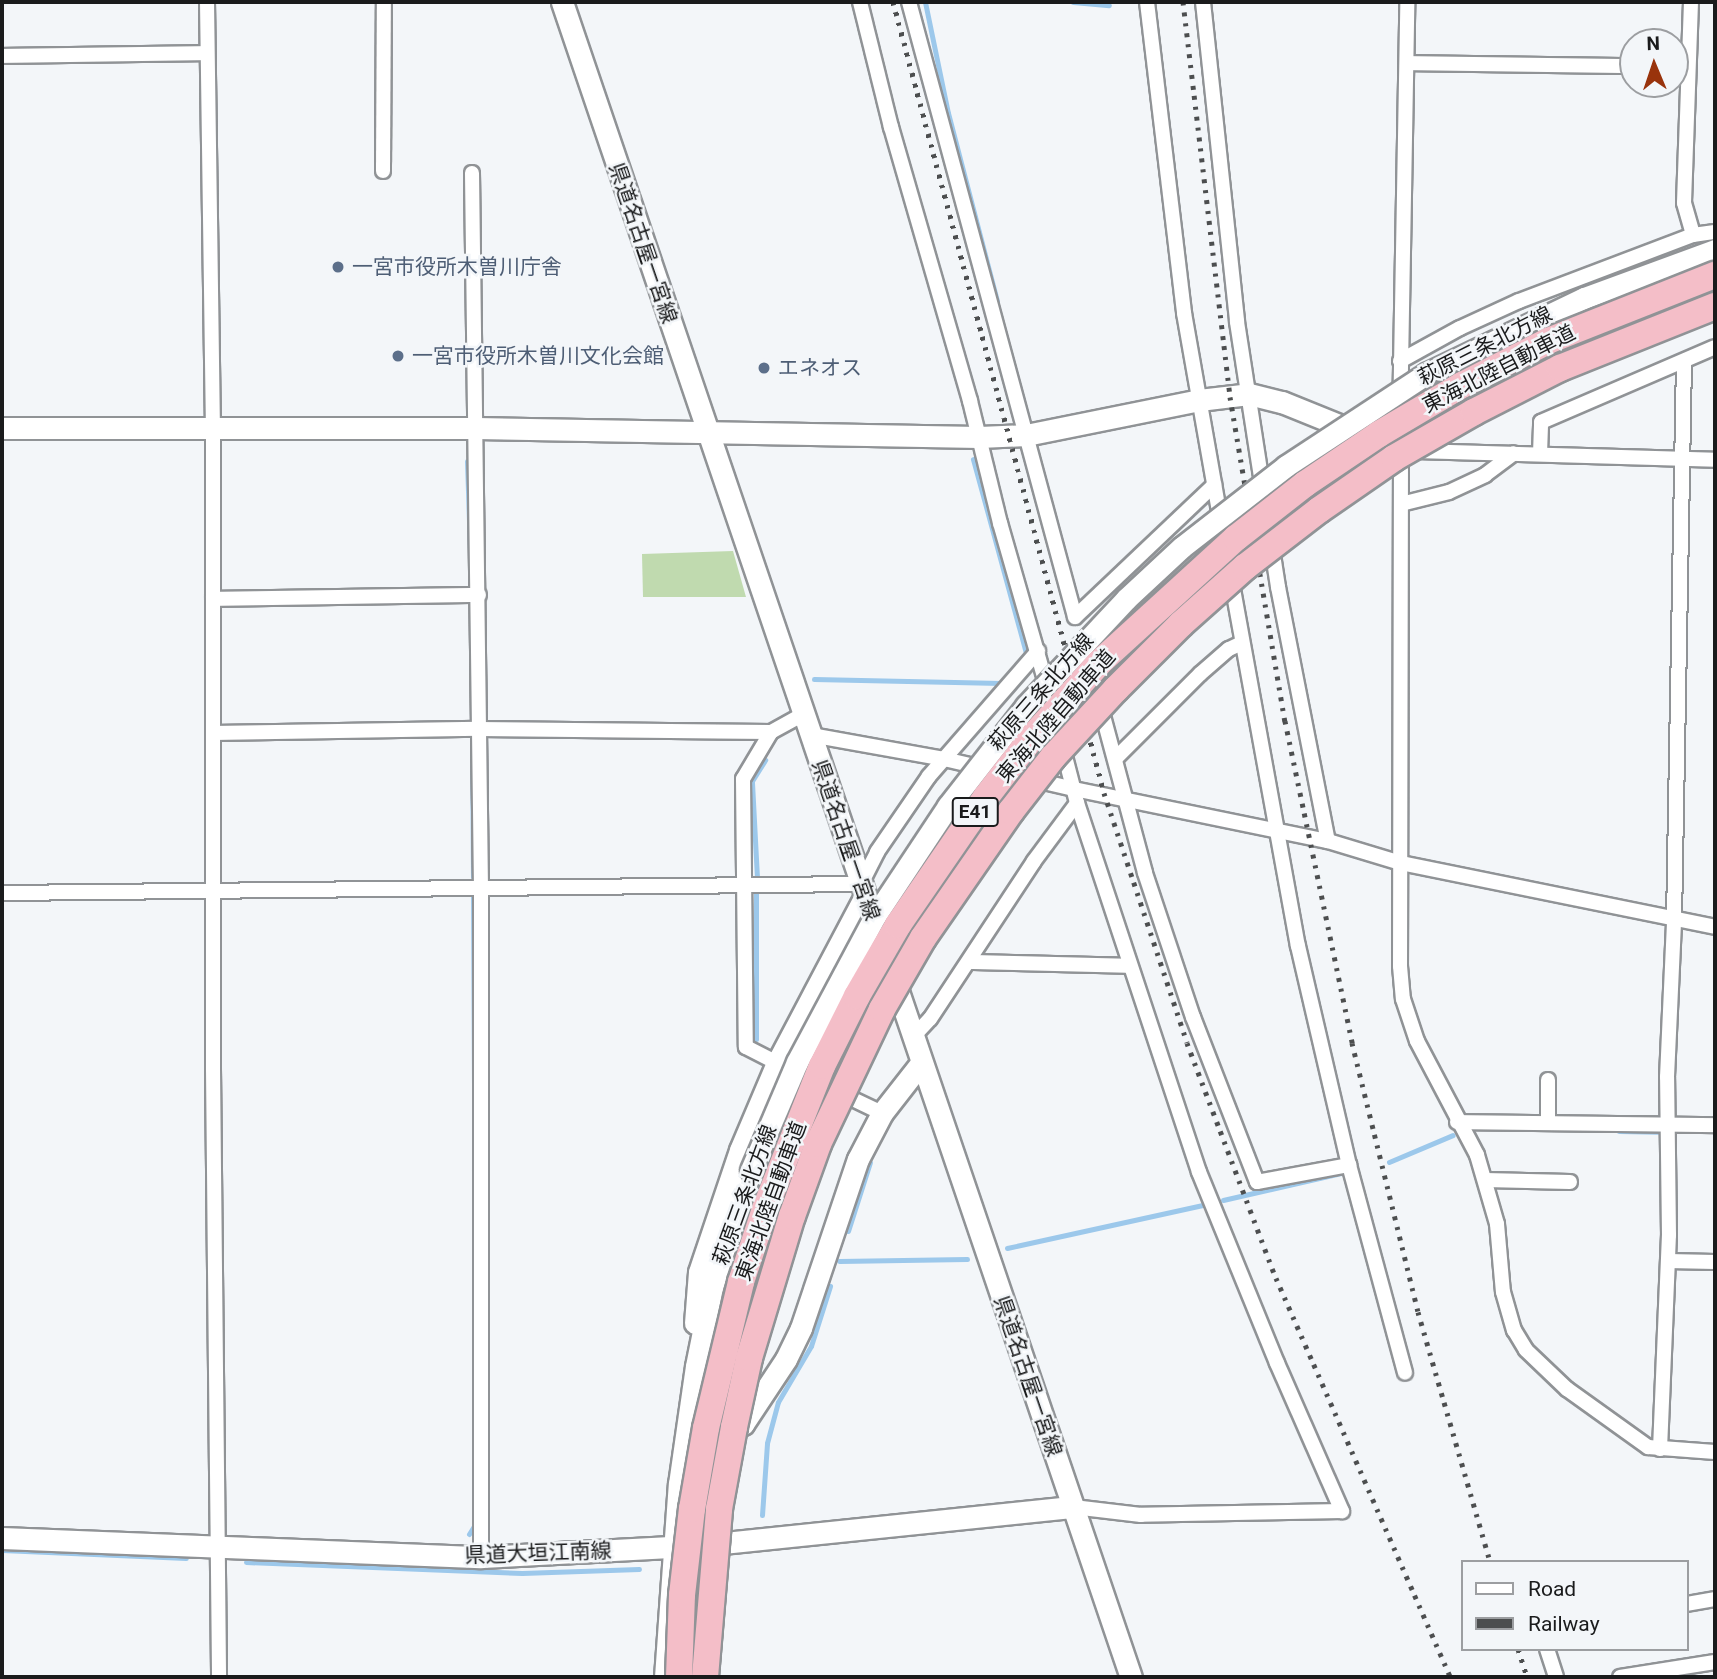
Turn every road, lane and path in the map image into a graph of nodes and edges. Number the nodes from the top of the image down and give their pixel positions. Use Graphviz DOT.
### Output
graph roads {
  1 [pos="207,2"];
  2 [pos="384,2"];
  3 [pos="562,2"];
  4 [pos="860,2"];
  5 [pos="909,2"];
  6 [pos="1146,2"];
  7 [pos="1203,2"];
  8 [pos="1408,2"];
  9 [pos="1691,2"];
  10 [pos="1687,28"];
  11 [pos="207,52"];
  12 [pos="2,56"];
  13 [pos="1407,63"];
  14 [pos="1619,65"];
  15 [pos="1682,98"];
  16 [pos="383,170"];
  17 [pos="472,173"];
  18 [pos="1715,232"];
  19 [pos="1706,248"];
  20 [pos="1715,275"];
  21 [pos="1715,306"];
  22 [pos="1715,347"];
  23 [pos="1400,361"];
  24 [pos="1684,362"];
  25 [pos="1250,394"];
  26 [pos="1199,400"];
  27 [pos="213,427"];
  28 [pos="2,428"];
  29 [pos="476,428"];
  30 [pos="707,433"];
  31 [pos="1026,435"];
  32 [pos="979,437"];
  33 [pos="1401,450"];
  34 [pos="1514,453"];
  35 [pos="1540,454"];
  36 [pos="1684,459"];
  37 [pos="1715,460"];
  38 [pos="1214,485"];
  39 [pos="1401,504"];
  40 [pos="479,595"];
  41 [pos="213,598"];
  42 [pos="1075,617"];
  43 [pos="1242,643"];
  44 [pos="1038,651"];
  45 [pos="806,725"];
  46 [pos="479,729"];
  47 [pos="771,732"];
  48 [pos="213,733"];
  49 [pos="1116,758"];
  50 [pos="944,759"];
  51 [pos="1076,796"];
  52 [pos="1124,800"];
  53 [pos="1277,831"];
  54 [pos="1328,841"];
  55 [pos="1401,863"];
  56 [pos="481,885"];
  57 [pos="746,886"];
  58 [pos="862,890"];
  59 [pos="214,892"];
  60 [pos="2,893"];
  61 [pos="1674,920"];
  62 [pos="1715,928"];
  63 [pos="970,962"];
  64 [pos="1130,966"];
  65 [pos="912,1038"];
  66 [pos="777,1063"];
  67 [pos="921,1063"];
  68 [pos="1548,1080"];
  69 [pos="882,1113"];
  70 [pos="1457,1122"];
  71 [pos="1548,1123"];
  72 [pos="1667,1124"];
  73 [pos="1715,1125"];
  74 [pos="1349,1165"];
  75 [pos="1485,1180"];
  76 [pos="1570,1182"];
  77 [pos="1668,1261"];
  78 [pos="1715,1262"];
  79 [pos="696,1366"];
  80 [pos="1405,1373"];
  81 [pos="1660,1449"];
  82 [pos="684,1450"];
  83 [pos="1715,1452"];
  84 [pos="1073,1507"];
  85 [pos="2,1538"];
  86 [pos="215,1545"];
  87 [pos="684,1547"];
  88 [pos="481,1557"];
  89 [pos="1715,1600"];
  90 [pos="1689,1604"];
  91 [pos="1548,1651"];
  92 [pos="1715,1662"];
  93 [pos="219,1677"];
  94 [pos="665,1677"];
  95 [pos="679,1677"];
  96 [pos="705,1677"];
  97 [pos="716,1677"];
  98 [pos="1131,1677"];
  99 [pos="1556,1677"];
  100 [pos="1620,1677"];
  1 -- 11 [label="street"];
  2 -- 16 [label="street"];
  3 -- 30 [label="main road, 県道名古屋一宮線"];
  4 -- 32 [label="street"];
  5 -- 31 [label="street"];
  6 -- 26 [label="street"];
  7 -- 25 [label="street"];
  8 -- 13 [label="street"];
  9 -- 10 [label="street"];
  11 -- 12 [label="street"];
  11 -- 27 [label="street"];
  13 -- 14 [label="street"];
  13 -- 23 [label="street"];
  15 -- 19 [label="street"];
  17 -- 29 [label="street"];
  18 -- 19 [label="street"];
  19 -- 23 [label="street"];
  19 -- 79 [label="main road, 萩原三条北方線, bridge"];
  20 -- 95 [label="highway, 東海北陸自動車道 / E41, bridge"];
  21 -- 96 [label="highway, 東海北陸自動車道 / E41, bridge"];
  22 -- 24 [label="street"];
  23 -- 33 [label="street"];
  24 -- 35 [label="street"];
  24 -- 36 [label="street"];
  25 -- 26 [label="main road"];
  25 -- 33 [label="main road"];
  25 -- 54 [label="street"];
  26 -- 31 [label="main road"];
  26 -- 38 [label="street"];
  27 -- 28 [label="main road"];
  27 -- 29 [label="main road"];
  27 -- 41 [label="street"];
  29 -- 30 [label="main road"];
  29 -- 40 [label="street"];
  30 -- 32 [label="main road"];
  30 -- 45 [label="main road, 県道名古屋一宮線"];
  31 -- 32 [label="main road"];
  31 -- 42 [label="street"];
  32 -- 44 [label="street"];
  33 -- 34 [label="street"];
  33 -- 39 [label="street"];
  34 -- 35 [label="street"];
  34 -- 39 [label="street"];
  35 -- 36 [label="street"];
  36 -- 37 [label="street"];
  36 -- 61 [label="street"];
  38 -- 42 [label="street"];
  38 -- 43 [label="street"];
  39 -- 55 [label="street"];
  40 -- 41 [label="street"];
  40 -- 46 [label="street"];
  41 -- 48 [label="street"];
  42 -- 49 [label="street"];
  43 -- 49 [label="street"];
  43 -- 53 [label="street"];
  44 -- 50 [label="street"];
  44 -- 51 [label="street"];
  45 -- 47 [label="street"];
  45 -- 50 [label="street"];
  45 -- 58 [label="main road, 県道名古屋一宮線"];
  46 -- 47 [label="street"];
  46 -- 48 [label="street"];
  46 -- 56 [label="street"];
  47 -- 57 [label="street"];
  48 -- 59 [label="street"];
  49 -- 52 [label="street"];
  50 -- 51 [label="street"];
  50 -- 58 [label="street"];
  51 -- 52 [label="street"];
  51 -- 63 [label="street"];
  51 -- 64 [label="street"];
  52 -- 53 [label="street"];
  52 -- 74 [label="street"];
  53 -- 54 [label="street"];
  53 -- 74 [label="street"];
  54 -- 55 [label="street"];
  55 -- 61 [label="street"];
  55 -- 70 [label="street"];
  56 -- 57 [label="street"];
  56 -- 59 [label="street"];
  56 -- 88 [label="street"];
  57 -- 58 [label="street"];
  57 -- 66 [label="street"];
  58 -- 65 [label="main road, 県道名古屋一宮線"];
  58 -- 66 [label="main road"];
  59 -- 60 [label="street"];
  59 -- 86 [label="street"];
  61 -- 62 [label="street"];
  61 -- 72 [label="street"];
  63 -- 64 [label="street"];
  63 -- 65 [label="street"];
  64 -- 84 [label="street"];
  65 -- 67 [label="main road, 県道名古屋一宮線"];
  66 -- 69 [label="street"];
  66 -- 79 [label="main road"];
  67 -- 69 [label="main road"];
  67 -- 84 [label="main road, 県道名古屋一宮線"];
  68 -- 71 [label="street"];
  69 -- 82 [label="main road"];
  70 -- 71 [label="street"];
  70 -- 75 [label="street"];
  71 -- 72 [label="street"];
  72 -- 73 [label="street"];
  72 -- 77 [label="street"];
  74 -- 80 [label="street"];
  75 -- 76 [label="street"];
  75 -- 81 [label="street"];
  77 -- 78 [label="street"];
  77 -- 81 [label="street"];
  79 -- 82 [label="main road, 萩原三条北方線"];
  81 -- 83 [label="street"];
  82 -- 87 [label="main road, 萩原三条北方線"];
  84 -- 87 [label="main road, 県道大垣江南線"];
  84 -- 98 [label="main road, 県道名古屋一宮線"];
  85 -- 86 [label="main road, 県道大垣江南線"];
  86 -- 88 [label="main road, 県道大垣江南線"];
  86 -- 93 [label="street"];
  87 -- 88 [label="main road, 県道大垣江南線"];
  87 -- 94 [label="main road, 萩原三条北方線"];
  87 -- 97 [label="main road, 萩原三条北方線"];
  89 -- 90 [label="street"];
  91 -- 99 [label="street"];
  92 -- 100 [label="street"];
}
